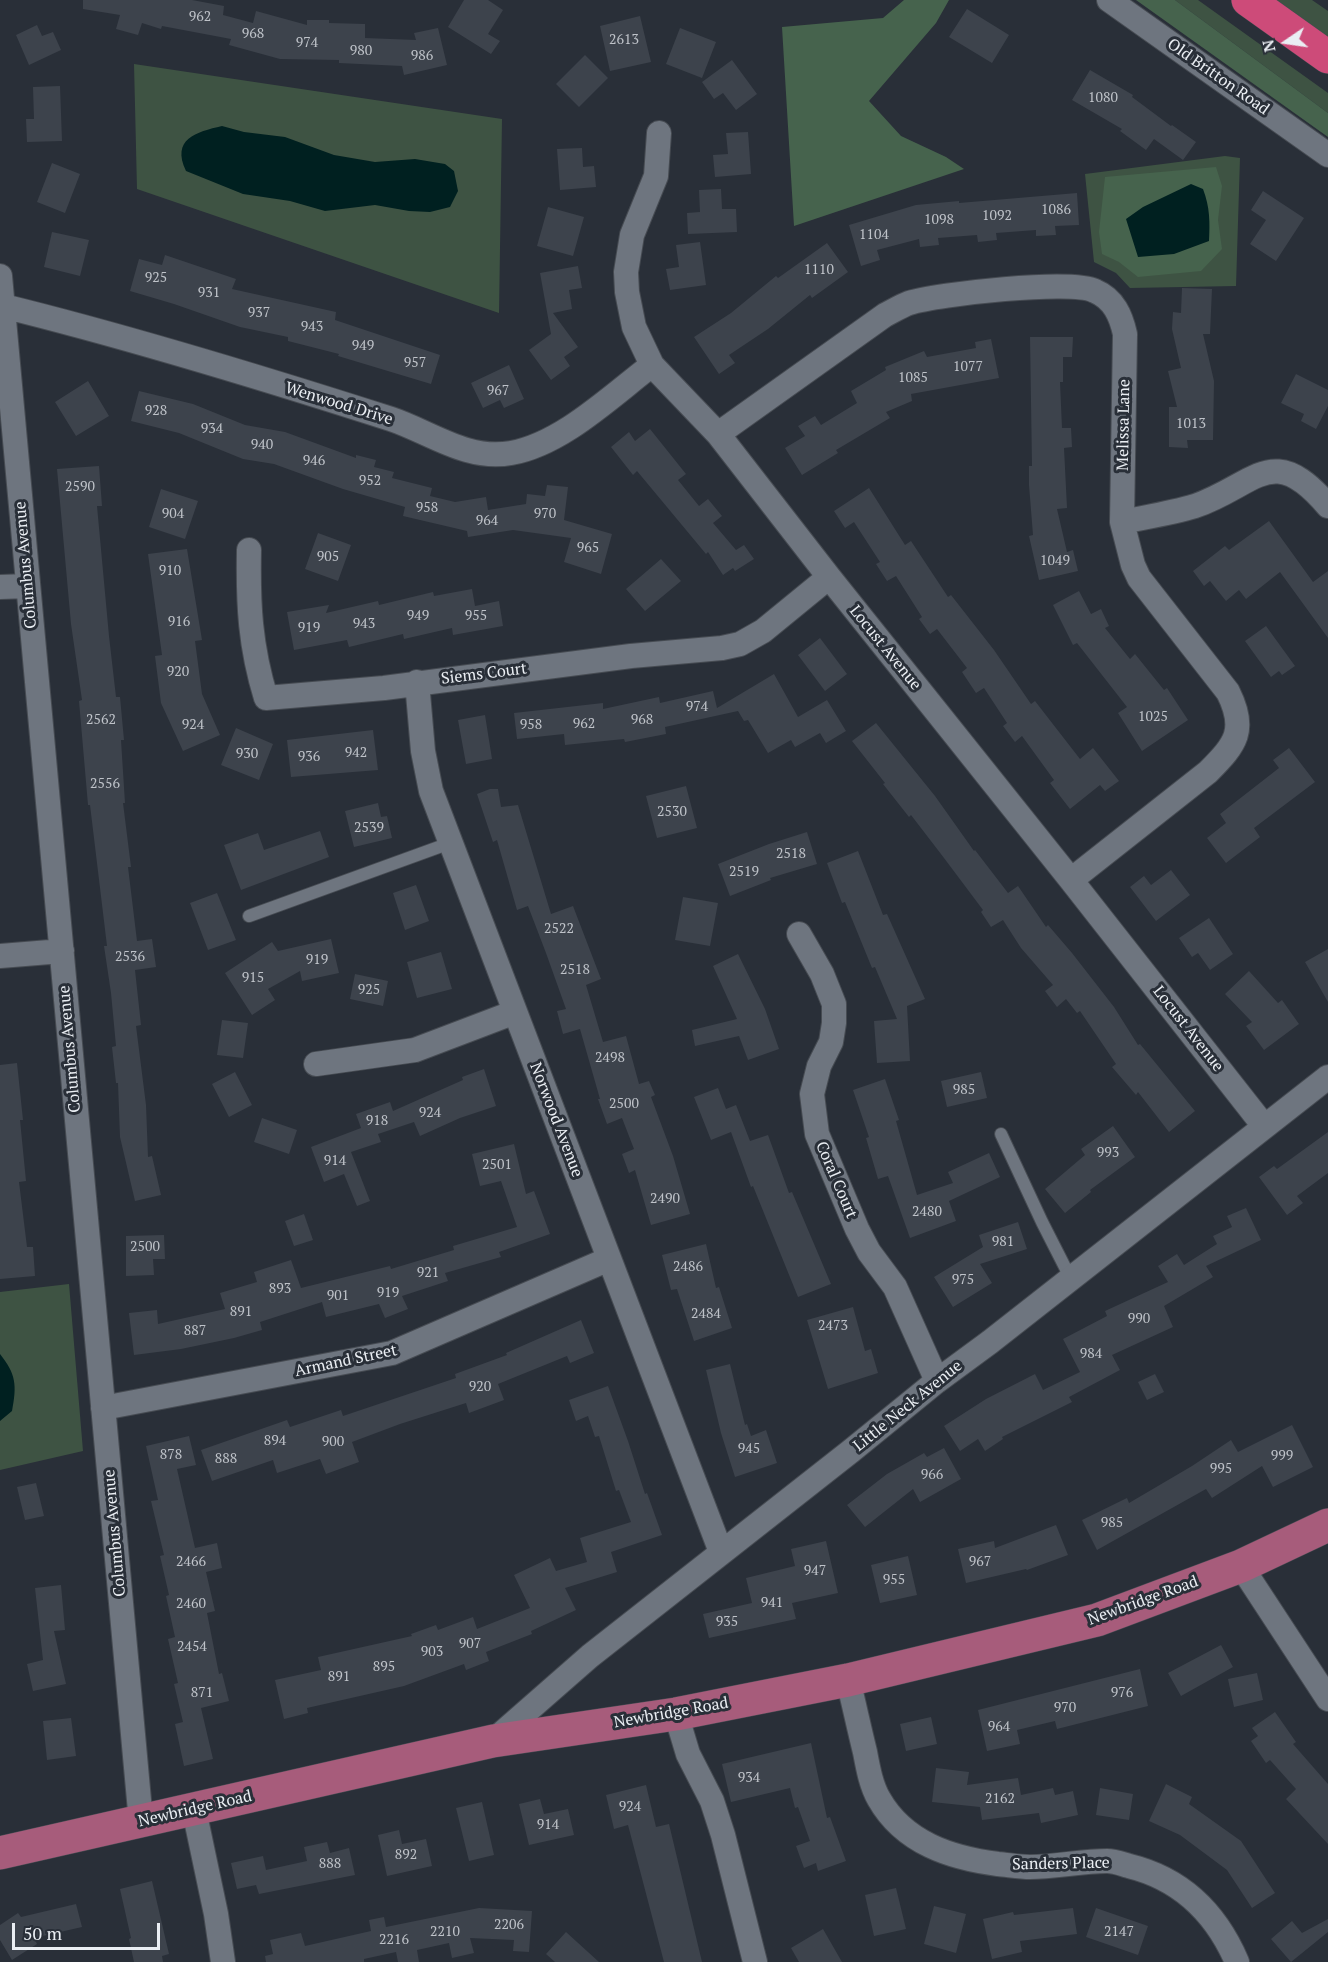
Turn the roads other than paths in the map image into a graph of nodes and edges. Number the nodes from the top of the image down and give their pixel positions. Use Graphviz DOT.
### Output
graph roads {
  1 [pos="1109,0"];
  2 [pos="1248,0"];
  3 [pos="1328,57"];
  4 [pos="659,133"];
  5 [pos="1328,155"];
  6 [pos="0,276"];
  7 [pos="3,306"];
  8 [pos="652,365"];
  9 [pos="718,434"];
  10 [pos="1328,506"];
  11 [pos="1122,522"];
  12 [pos="249,550"];
  13 [pos="829,577"];
  14 [pos="28,586"];
  15 [pos="0,587"];
  16 [pos="417,682"];
  17 [pos="450,843"];
  18 [pos="1071,880"];
  19 [pos="249,916"];
  20 [pos="799,934"];
  21 [pos="62,951"];
  22 [pos="0,956"];
  23 [pos="515,1012"];
  24 [pos="316,1064"];
  25 [pos="1328,1077"];
  26 [pos="1264,1126"];
  27 [pos="1001,1134"];
  28 [pos="609,1259"];
  29 [pos="1071,1279"];
  30 [pos="937,1381"];
  31 [pos="103,1408"];
  32 [pos="1328,1525"];
  33 [pos="721,1552"];
  34 [pos="1241,1566"];
  35 [pos="848,1680"];
  36 [pos="1328,1699"];
  37 [pos="676,1714"];
  38 [pos="493,1741"];
  39 [pos="195,1810"];
  40 [pos="141,1821"];
  41 [pos="0,1853"];
  42 [pos="223,1962"];
  43 [pos="755,1962"];
  44 [pos="1237,1962"];
  1 -- 5 [label="street, Old Britton Road"];
  2 -- 3 [label="highway"];
  4 -- 8 [label="street, Locust Avenue"];
  6 -- 7 [label="street, Columbus Avenue"];
  7 -- 8 [label="street, Wenwood Drive"];
  7 -- 14 [label="street, Columbus Avenue"];
  8 -- 9 [label="street, Locust Avenue"];
  9 -- 11 [label="street, Melissa Lane"];
  9 -- 13 [label="street, Locust Avenue"];
  10 -- 11 [label="street"];
  11 -- 18 [label="street, Melissa Lane"];
  12 -- 16 [label="street, Siems Court"];
  13 -- 16 [label="street, Siems Court"];
  13 -- 18 [label="street, Locust Avenue"];
  14 -- 15 [label="street"];
  14 -- 21 [label="street, Columbus Avenue"];
  16 -- 17 [label="street, Norwood Avenue"];
  17 -- 19 [label="lane"];
  17 -- 23 [label="street, Norwood Avenue"];
  18 -- 26 [label="street, Locust Avenue"];
  20 -- 30 [label="street, Coral Court"];
  21 -- 22 [label="street"];
  21 -- 31 [label="street, Columbus Avenue"];
  23 -- 24 [label="street"];
  23 -- 28 [label="street, Norwood Avenue"];
  25 -- 26 [label="street, Little Neck Avenue"];
  26 -- 29 [label="street, Little Neck Avenue"];
  27 -- 29 [label="lane"];
  28 -- 31 [label="street, Armand Street"];
  28 -- 33 [label="street, Norwood Avenue"];
  29 -- 30 [label="street, Little Neck Avenue"];
  30 -- 33 [label="street, Little Neck Avenue"];
  31 -- 40 [label="street, Columbus Avenue"];
  32 -- 34 [label="main road, Newbridge Road"];
  33 -- 38 [label="street, Little Neck Avenue"];
  34 -- 35 [label="main road, Newbridge Road"];
  34 -- 36 [label="street"];
  35 -- 37 [label="main road, Newbridge Road"];
  35 -- 44 [label="street, Sanders Place"];
  37 -- 38 [label="main road, Newbridge Road"];
  37 -- 43 [label="street"];
  38 -- 39 [label="main road, Newbridge Road"];
  39 -- 40 [label="main road, Newbridge Road"];
  39 -- 42 [label="street"];
  40 -- 41 [label="main road, Newbridge Road"];
}
